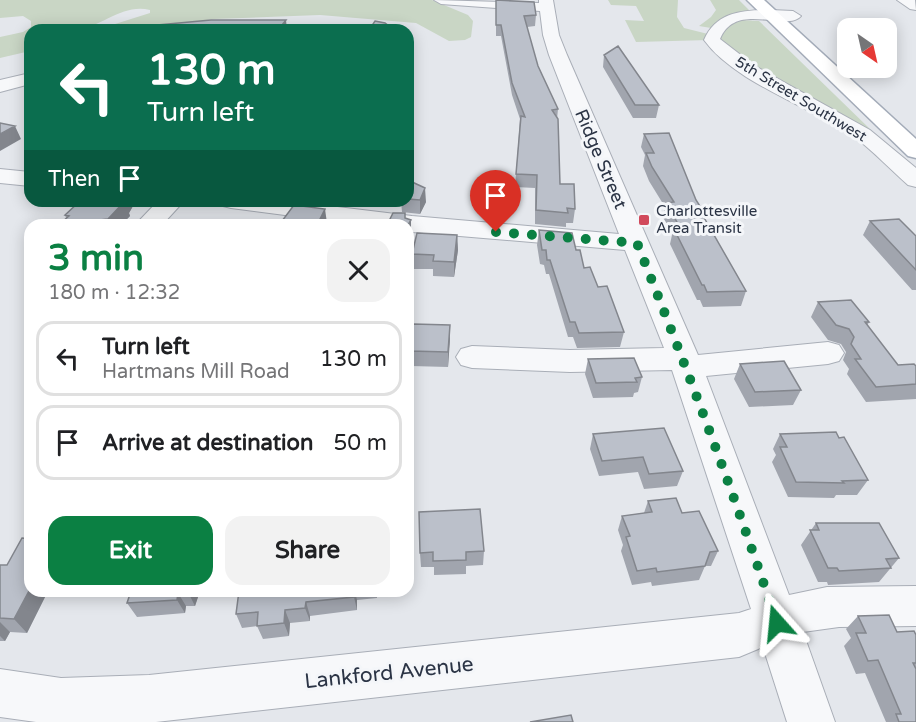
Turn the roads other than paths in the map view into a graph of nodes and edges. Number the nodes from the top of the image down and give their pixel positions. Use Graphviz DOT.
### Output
graph roads {
  1 [pos="441,0"];
  2 [pos="755,0"];
  3 [pos="546,4"];
  4 [pos="773,8"];
  5 [pos="793,16"];
  6 [pos="832,50"];
  7 [pos="864,78"];
  8 [pos="24,80"];
  9 [pos="0,86"];
  10 [pos="892,102"];
  11 [pos="914,147"];
  12 [pos="0,176"];
  13 [pos="24,178"];
  14 [pos="916,180"];
  15 [pos="166,207"];
  16 [pos="278,207"];
  17 [pos="154,219"];
  18 [pos="373,219"];
  19 [pos="414,224"];
  20 [pos="637,243"];
  21 [pos="828,353"];
  22 [pos="472,357"];
  23 [pos="685,363"];
  24 [pos="916,606"];
  25 [pos="777,623"];
  26 [pos="0,693"];
  27 [pos="811,722"];
  1 -- 3 [label="street"];
  2 -- 4 [label="main road, 5th Street Southwest"];
  3 -- 20 [label="street, Ridge Street"];
  4 -- 5 [label="street, 5th Street Southwest"];
  4 -- 11 [label="main road, 5th Street Southwest"];
  4 -- 14 [label="street, 5th Street Southwest"];
  5 -- 6 [label="main road, 5th Street Southwest"];
  7 -- 10 [label="main road"];
  8 -- 9 [label="street"];
  12 -- 13 [label="street"];
  15 -- 17 [label="street"];
  16 -- 18 [label="street"];
  19 -- 20 [label="street"];
  20 -- 23 [label="street, Ridge Street"];
  21 -- 23 [label="street"];
  22 -- 23 [label="street"];
  23 -- 25 [label="street, Ridge Street"];
  24 -- 25 [label="street, Lankford Avenue"];
  25 -- 26 [label="street, Lankford Avenue"];
  25 -- 27 [label="street, Ridge Street"];
}
